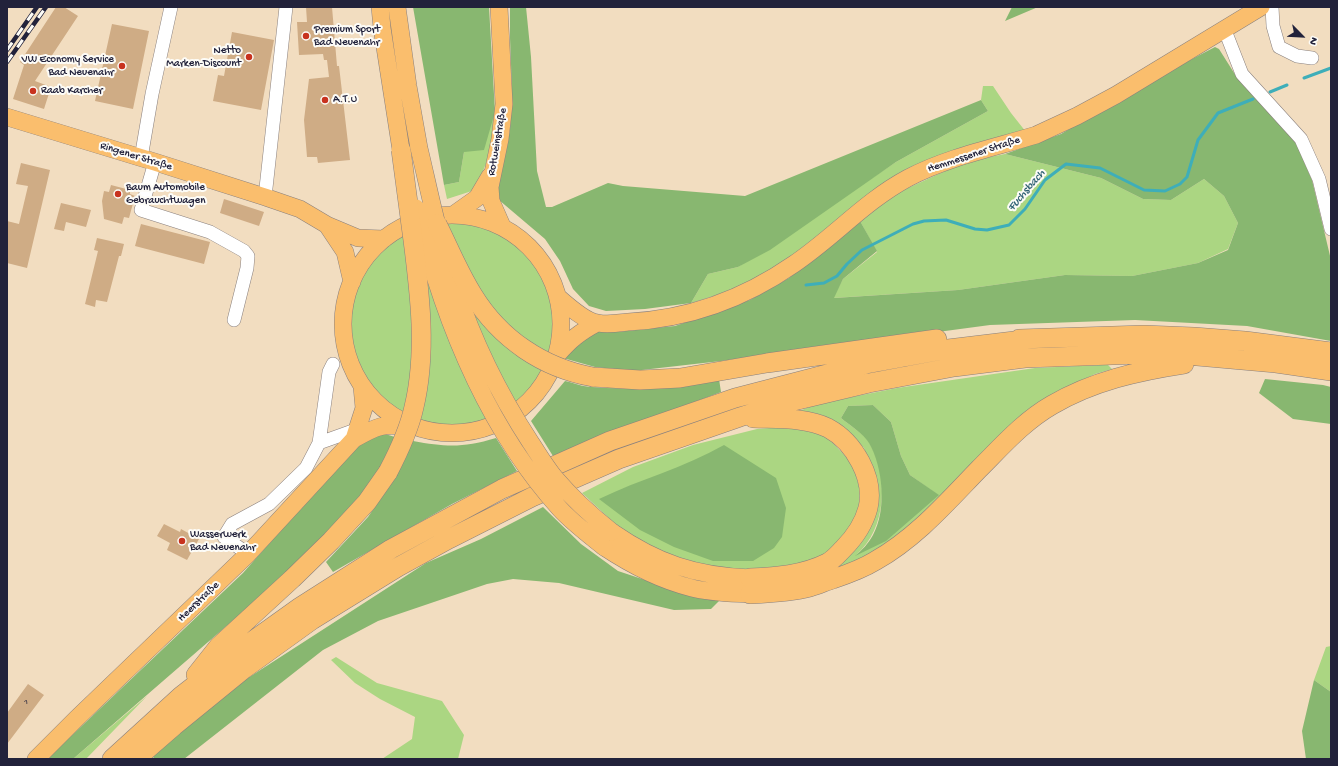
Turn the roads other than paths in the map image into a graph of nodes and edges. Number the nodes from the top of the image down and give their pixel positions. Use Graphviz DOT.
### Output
graph roads {
  1 [pos="171,7"];
  2 [pos="286,7"];
  3 [pos="380,7"];
  4 [pos="397,7"];
  5 [pos="499,7"];
  6 [pos="1262,7"];
  7 [pos="1272,7"];
  8 [pos="1224,28"];
  9 [pos="1312,58"];
  10 [pos="7,118"];
  11 [pos="410,149"];
  12 [pos="148,160"];
  13 [pos="492,172"];
  14 [pos="265,197"];
  15 [pos="453,215"];
  16 [pos="437,224"];
  17 [pos="327,226"];
  18 [pos="502,226"];
  19 [pos="1331,229"];
  20 [pos="384,239"];
  21 [pos="352,282"];
  22 [pos="558,297"];
  23 [pos="234,320"];
  24 [pos="597,323"];
  25 [pos="1031,339"];
  26 [pos="1331,352"];
  27 [pos="558,354"];
  28 [pos="1229,358"];
  29 [pos="333,364"];
  30 [pos="1331,371"];
  31 [pos="362,387"];
  32 [pos="740,417"];
  33 [pos="420,429"];
  34 [pos="356,434"];
  35 [pos="319,443"];
  36 [pos="286,487"];
  37 [pos="299,500"];
  38 [pos="248,554"];
  39 [pos="750,586"];
  40 [pos="181,696"];
  41 [pos="36,759"];
  42 [pos="112,759"];
  43 [pos="136,759"];
  1 -- 12 [label="street"];
  2 -- 14 [label="street"];
  3 -- 11 [label="main road"];
  4 -- 11 [label="main road"];
  5 -- 13 [label="main road, Rotweinstraße"];
  6 -- 8 [label="main road, Hemmessener Straße"];
  7 -- 9 [label="street"];
  8 -- 19 [label="street"];
  8 -- 24 [label="main road, Hemmessener Straße"];
  10 -- 12 [label="main road, Ringener Straße"];
  11 -- 16 [label="main road, bridge"];
  11 -- 39 [label="main road, bridge"];
  11 -- 40 [label="highway, bridge"];
  12 -- 14 [label="main road, Ringener Straße"];
  12 -- 23 [label="street"];
  13 -- 15 [label="main road"];
  13 -- 18 [label="main road, Rotweinstraße"];
  14 -- 17 [label="main road, Ringener Straße"];
  15 -- 18 [label="main road"];
  15 -- 20 [label="main road"];
  16 -- 25 [label="highway, bridge"];
  16 -- 39 [label="main road, bridge"];
  17 -- 20 [label="main road, Ringener Straße"];
  17 -- 21 [label="main road, Ringener Straße"];
  18 -- 22 [label="main road"];
  20 -- 21 [label="main road"];
  21 -- 31 [label="main road"];
  22 -- 24 [label="main road, Hemmessener Straße"];
  22 -- 27 [label="main road"];
  24 -- 27 [label="main road"];
  25 -- 26 [label="highway"];
  25 -- 40 [label="highway"];
  27 -- 33 [label="main road"];
  28 -- 30 [label="highway"];
  28 -- 32 [label="highway"];
  28 -- 39 [label="highway"];
  29 -- 35 [label="street"];
  31 -- 33 [label="main road"];
  31 -- 34 [label="main road, Heerstraße"];
  32 -- 39 [label="highway"];
  32 -- 43 [label="highway"];
  33 -- 34 [label="main road, Heerstraße"];
  34 -- 35 [label="street"];
  34 -- 37 [label="main road, Heerstraße"];
  35 -- 36 [label="street"];
  36 -- 37 [label="street"];
  36 -- 38 [label="street"];
  37 -- 38 [label="main road, Heerstraße"];
  38 -- 41 [label="main road, Heerstraße"];
  40 -- 42 [label="highway"];
}
